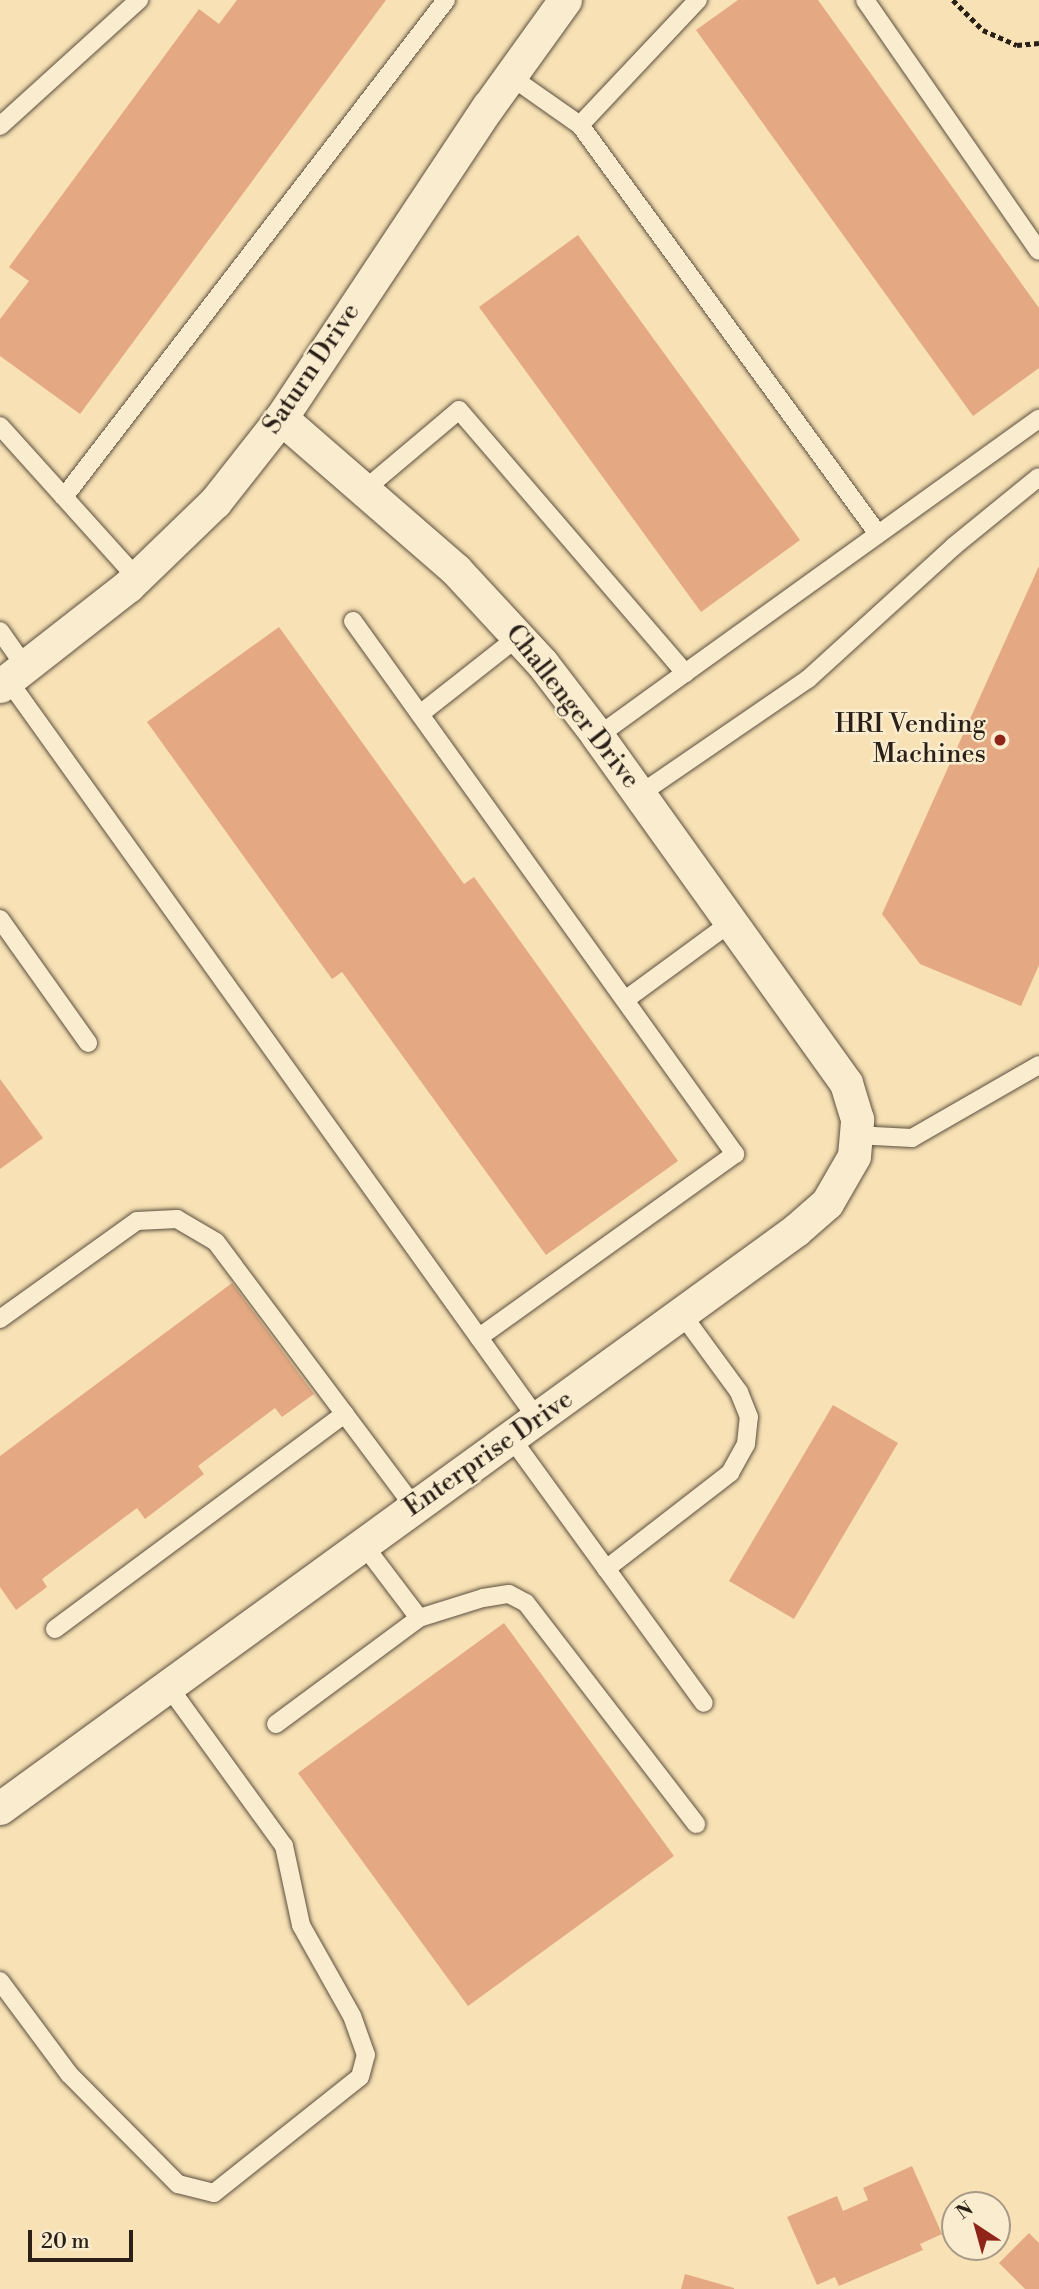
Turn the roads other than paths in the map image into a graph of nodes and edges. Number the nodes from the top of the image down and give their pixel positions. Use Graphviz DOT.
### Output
graph roads {
  1 [pos="139,0"];
  2 [pos="446,0"];
  3 [pos="565,0"];
  4 [pos="698,0"];
  5 [pos="865,0"];
  6 [pos="510,76"];
  7 [pos="580,125"];
  8 [pos="0,126"];
  9 [pos="1039,251"];
  10 [pos="281,418"];
  11 [pos="1039,419"];
  12 [pos="0,426"];
  13 [pos="1039,477"];
  14 [pos="364,490"];
  15 [pos="64,497"];
  16 [pos="878,534"];
  17 [pos="137,578"];
  18 [pos="353,621"];
  19 [pos="0,631"];
  20 [pos="518,637"];
  21 [pos="685,673"];
  22 [pos="11,678"];
  23 [pos="420,714"];
  24 [pos="598,736"];
  25 [pos="640,794"];
  26 [pos="0,919"];
  27 [pos="733,920"];
  28 [pos="625,1000"];
  29 [pos="816,1039"];
  30 [pos="88,1043"];
  31 [pos="1039,1065"];
  32 [pos="855,1135"];
  33 [pos="682,1314"];
  34 [pos="0,1319"];
  35 [pos="479,1337"];
  36 [pos="345,1414"];
  37 [pos="538,1420"];
  38 [pos="512,1439"];
  39 [pos="414,1507"];
  40 [pos="363,1544"];
  41 [pos="606,1569"];
  42 [pos="419,1618"];
  43 [pos="55,1629"];
  44 [pos="168,1686"];
  45 [pos="704,1703"];
  46 [pos="276,1724"];
  47 [pos="0,1808"];
  48 [pos="696,1824"];
  49 [pos="0,1981"];
  1 -- 8 [label="lane"];
  2 -- 15 [label="lane"];
  3 -- 6 [label="street, Saturn Drive"];
  4 -- 7 [label="lane"];
  5 -- 9 [label="lane"];
  6 -- 7 [label="lane"];
  6 -- 10 [label="street, Saturn Drive"];
  7 -- 16 [label="lane"];
  10 -- 14 [label="street, Challenger Drive"];
  10 -- 17 [label="street, Saturn Drive"];
  11 -- 16 [label="lane"];
  12 -- 15 [label="lane"];
  13 -- 25 [label="lane"];
  14 -- 20 [label="street, Challenger Drive"];
  14 -- 21 [label="lane"];
  15 -- 17 [label="lane"];
  16 -- 21 [label="lane"];
  17 -- 22 [label="street, Saturn Drive"];
  18 -- 23 [label="lane"];
  19 -- 22 [label="lane"];
  20 -- 23 [label="lane"];
  20 -- 24 [label="street, Challenger Drive"];
  21 -- 24 [label="lane"];
  22 -- 35 [label="lane"];
  23 -- 28 [label="lane"];
  24 -- 25 [label="street, Challenger Drive"];
  25 -- 27 [label="street, Challenger Drive"];
  26 -- 30 [label="lane"];
  27 -- 28 [label="lane"];
  27 -- 29 [label="street, Challenger Drive"];
  28 -- 35 [label="lane"];
  29 -- 32 [label="street, Enterprise Drive"];
  31 -- 32 [label="lane"];
  32 -- 33 [label="street, Enterprise Drive"];
  33 -- 37 [label="street, Enterprise Drive"];
  33 -- 41 [label="lane"];
  34 -- 36 [label="lane"];
  35 -- 37 [label="lane"];
  36 -- 39 [label="lane"];
  36 -- 43 [label="lane"];
  37 -- 38 [label="street, Enterprise Drive"];
  38 -- 39 [label="street, Enterprise Drive"];
  38 -- 41 [label="lane"];
  39 -- 40 [label="street, Enterprise Drive"];
  40 -- 42 [label="lane"];
  40 -- 44 [label="street, Enterprise Drive"];
  41 -- 45 [label="lane"];
  42 -- 46 [label="lane"];
  42 -- 48 [label="lane"];
  44 -- 47 [label="street, Enterprise Drive"];
  44 -- 49 [label="lane"];
}
